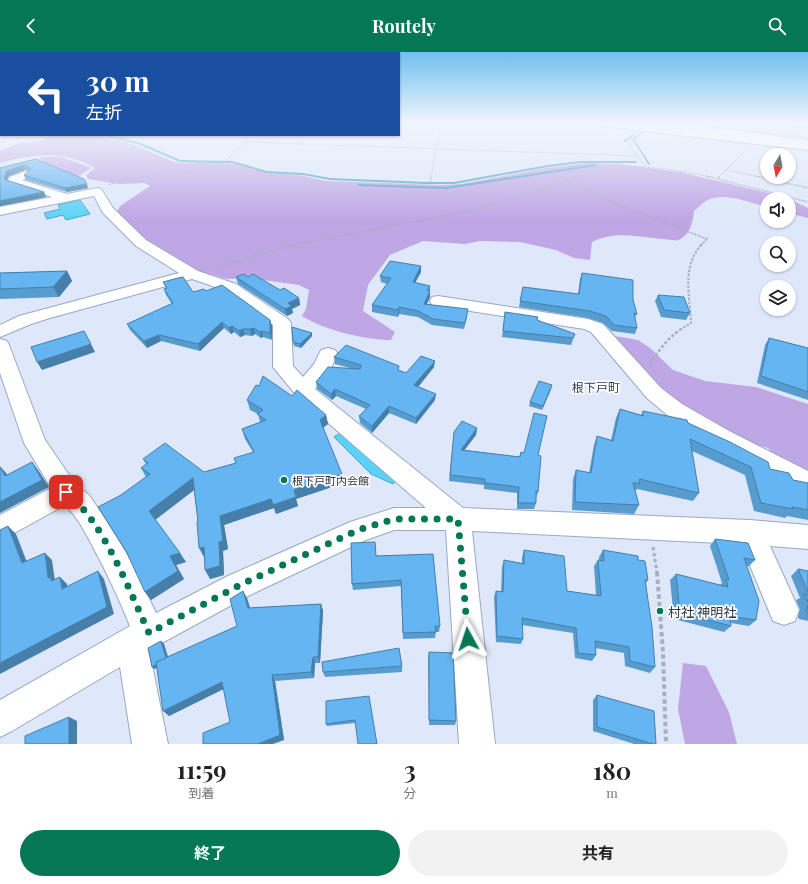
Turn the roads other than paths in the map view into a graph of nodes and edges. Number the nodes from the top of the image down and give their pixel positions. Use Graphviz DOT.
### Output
graph roads {
  1 [pos="26,174"];
  2 [pos="66,198"];
  3 [pos="0,211"];
  4 [pos="192,274"];
  5 [pos="438,301"];
  6 [pos="0,332"];
  7 [pos="0,345"];
  8 [pos="328,354"];
  9 [pos="303,390"];
  10 [pos="808,482"];
  11 [pos="66,492"];
  12 [pos="458,519"];
  13 [pos="0,528"];
  14 [pos="750,532"];
  15 [pos="808,537"];
  16 [pos="784,610"];
  17 [pos="140,638"];
  18 [pos="0,719"];
  19 [pos="150,744"];
  20 [pos="477,744"];
  1 -- 2 [label="street"];
  2 -- 3 [label="street"];
  2 -- 4 [label="street"];
  4 -- 6 [label="street"];
  4 -- 9 [label="street"];
  5 -- 10 [label="street"];
  7 -- 11 [label="street"];
  8 -- 9 [label="street"];
  9 -- 12 [label="street"];
  11 -- 13 [label="street"];
  11 -- 17 [label="street"];
  12 -- 14 [label="street"];
  12 -- 17 [label="street"];
  12 -- 20 [label="street"];
  14 -- 15 [label="street"];
  14 -- 16 [label="street"];
  17 -- 18 [label="street"];
  17 -- 19 [label="street"];
}
